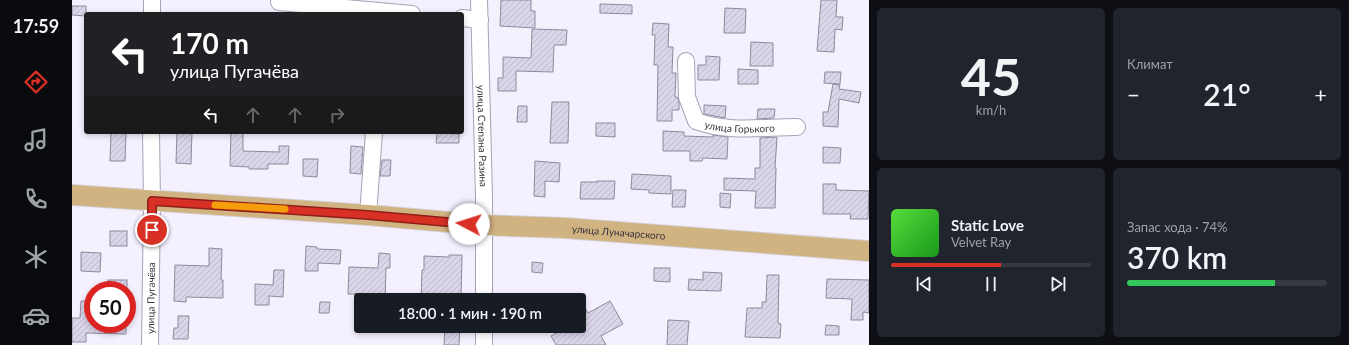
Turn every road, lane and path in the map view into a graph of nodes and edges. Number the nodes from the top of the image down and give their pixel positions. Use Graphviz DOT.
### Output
graph roads {
  1 [pos="152,0"];
  2 [pos="479,0"];
  3 [pos="279,2"];
  4 [pos="152,12"];
  5 [pos="373,12"];
  6 [pos="464,18"];
  7 [pos="480,20"];
  8 [pos="686,61"];
  9 [pos="797,127"];
  10 [pos="152,134"];
  11 [pos="374,134"];
  12 [pos="72,195"];
  13 [pos="152,201"];
  14 [pos="368,215"];
  15 [pos="484,225"];
  16 [pos="869,251"];
  17 [pos="484,293"];
  18 [pos="484,333"];
  19 [pos="150,345"];
  20 [pos="484,345"];
  1 -- 4 [label="street"];
  2 -- 7 [label="street, улица Степана Разина"];
  3 -- 5 [label="street"];
  6 -- 7 [label="street"];
  7 -- 15 [label="street, улица Степана Разина"];
  8 -- 9 [label="street, улица Горького"];
  10 -- 13 [label="street, улица Пугачёва"];
  11 -- 14 [label="street"];
  12 -- 13 [label="main road, улица Луначарского"];
  13 -- 14 [label="main road, улица Луначарского"];
  13 -- 19 [label="street, улица Пугачёва"];
  14 -- 15 [label="main road, улица Луначарского"];
  15 -- 16 [label="main road, улица Луначарского"];
  15 -- 17 [label="street, улица Степана Разина"];
  18 -- 20 [label="street"];
}
